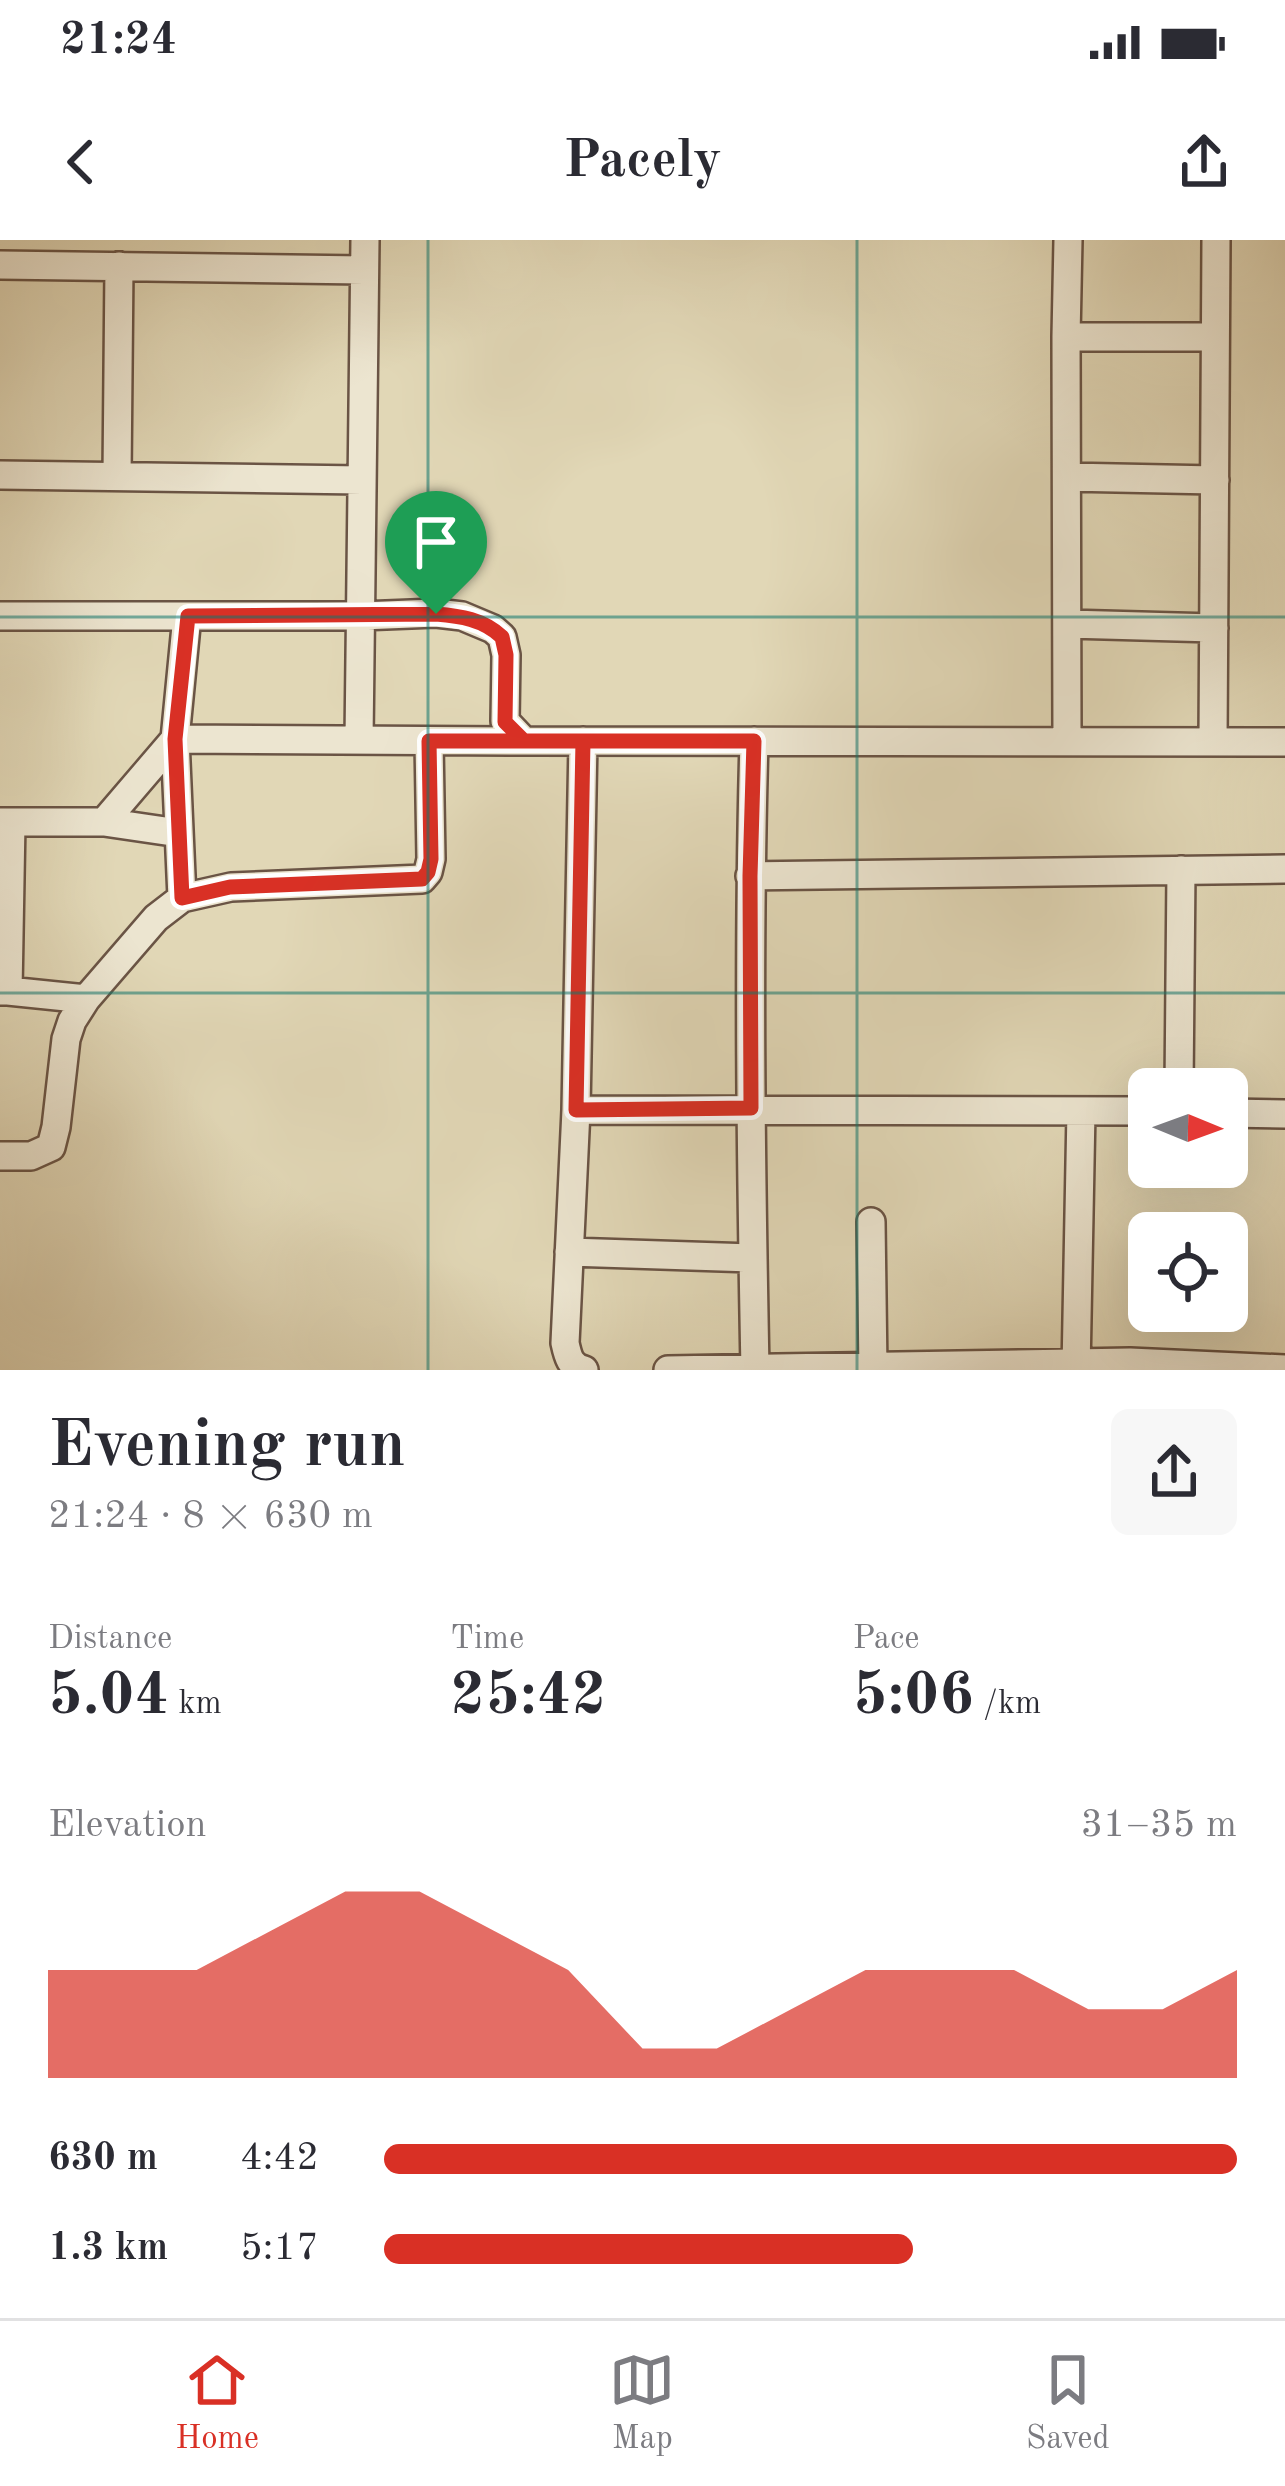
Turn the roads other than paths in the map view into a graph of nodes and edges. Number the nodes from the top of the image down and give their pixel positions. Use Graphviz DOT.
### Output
graph roads {
  1 [pos="364,240"];
  2 [pos="1068,240"];
  3 [pos="1216,240"];
  4 [pos="0,265"];
  5 [pos="119,266"];
  6 [pos="364,270"];
  7 [pos="1066,337"];
  8 [pos="1216,337"];
  9 [pos="0,475"];
  10 [pos="117,476"];
  11 [pos="1067,477"];
  12 [pos="362,480"];
  13 [pos="1215,480"];
  14 [pos="0,616"];
  15 [pos="188,616"];
  16 [pos="361,616"];
  17 [pos="1068,624"];
  18 [pos="1214,628"];
  19 [pos="175,739"];
  20 [pos="359,740"];
  21 [pos="429,741"];
  22 [pos="524,741"];
  23 [pos="583,741"];
  24 [pos="754,741"];
  25 [pos="1067,741"];
  26 [pos="1214,742"];
  27 [pos="1285,742"];
  28 [pos="5,822"];
  29 [pos="104,822"];
  30 [pos="179,832"];
  31 [pos="1285,869"];
  32 [pos="1181,870"];
  33 [pos="750,876"];
  34 [pos="182,898"];
  35 [pos="4,991"];
  36 [pos="86,1000"];
  37 [pos="1178,1068"];
  38 [pos="751,1108"];
  39 [pos="576,1110"];
  40 [pos="1081,1111"];
  41 [pos="1128,1111"];
  42 [pos="1248,1113"];
  43 [pos="1285,1114"];
  44 [pos="0,1156"];
  45 [pos="871,1222"];
  46 [pos="569,1252"];
  47 [pos="752,1258"];
  48 [pos="1076,1366"];
  49 [pos="755,1368"];
  50 [pos="873,1368"];
  51 [pos="1285,1369"];
  52 [pos="584,1370"];
  53 [pos="668,1370"];
  1 -- 6 [label="street"];
  2 -- 7 [label="street"];
  3 -- 8 [label="street"];
  4 -- 5 [label="street"];
  5 -- 6 [label="street"];
  5 -- 10 [label="street"];
  6 -- 12 [label="street"];
  7 -- 8 [label="street"];
  7 -- 11 [label="street"];
  8 -- 13 [label="street"];
  9 -- 10 [label="street"];
  10 -- 12 [label="street"];
  11 -- 13 [label="street"];
  11 -- 17 [label="street"];
  12 -- 16 [label="street"];
  13 -- 18 [label="street"];
  14 -- 15 [label="street"];
  15 -- 16 [label="street"];
  15 -- 19 [label="street"];
  16 -- 20 [label="street"];
  16 -- 22 [label="street"];
  17 -- 18 [label="street"];
  17 -- 25 [label="street"];
  18 -- 26 [label="street"];
  19 -- 20 [label="street"];
  19 -- 29 [label="street"];
  19 -- 30 [label="street"];
  20 -- 21 [label="street"];
  21 -- 22 [label="street"];
  21 -- 34 [label="street"];
  22 -- 23 [label="street"];
  23 -- 24 [label="street"];
  23 -- 39 [label="street"];
  24 -- 25 [label="street"];
  24 -- 33 [label="street"];
  25 -- 26 [label="street"];
  26 -- 27 [label="street"];
  28 -- 29 [label="street"];
  28 -- 35 [label="street"];
  29 -- 30 [label="street"];
  30 -- 34 [label="street"];
  31 -- 32 [label="street"];
  32 -- 33 [label="street"];
  32 -- 37 [label="street"];
  33 -- 38 [label="street"];
  34 -- 36 [label="street"];
  35 -- 36 [label="street"];
  36 -- 44 [label="street"];
  38 -- 39 [label="street"];
  38 -- 40 [label="street"];
  38 -- 47 [label="street"];
  39 -- 46 [label="street"];
  40 -- 41 [label="street"];
  40 -- 48 [label="street"];
  42 -- 43 [label="street"];
  45 -- 50 [label="street"];
  46 -- 47 [label="street"];
  46 -- 52 [label="street"];
  47 -- 49 [label="street"];
  48 -- 50 [label="street"];
  48 -- 51 [label="street"];
  49 -- 50 [label="street"];
  49 -- 53 [label="street"];
}
